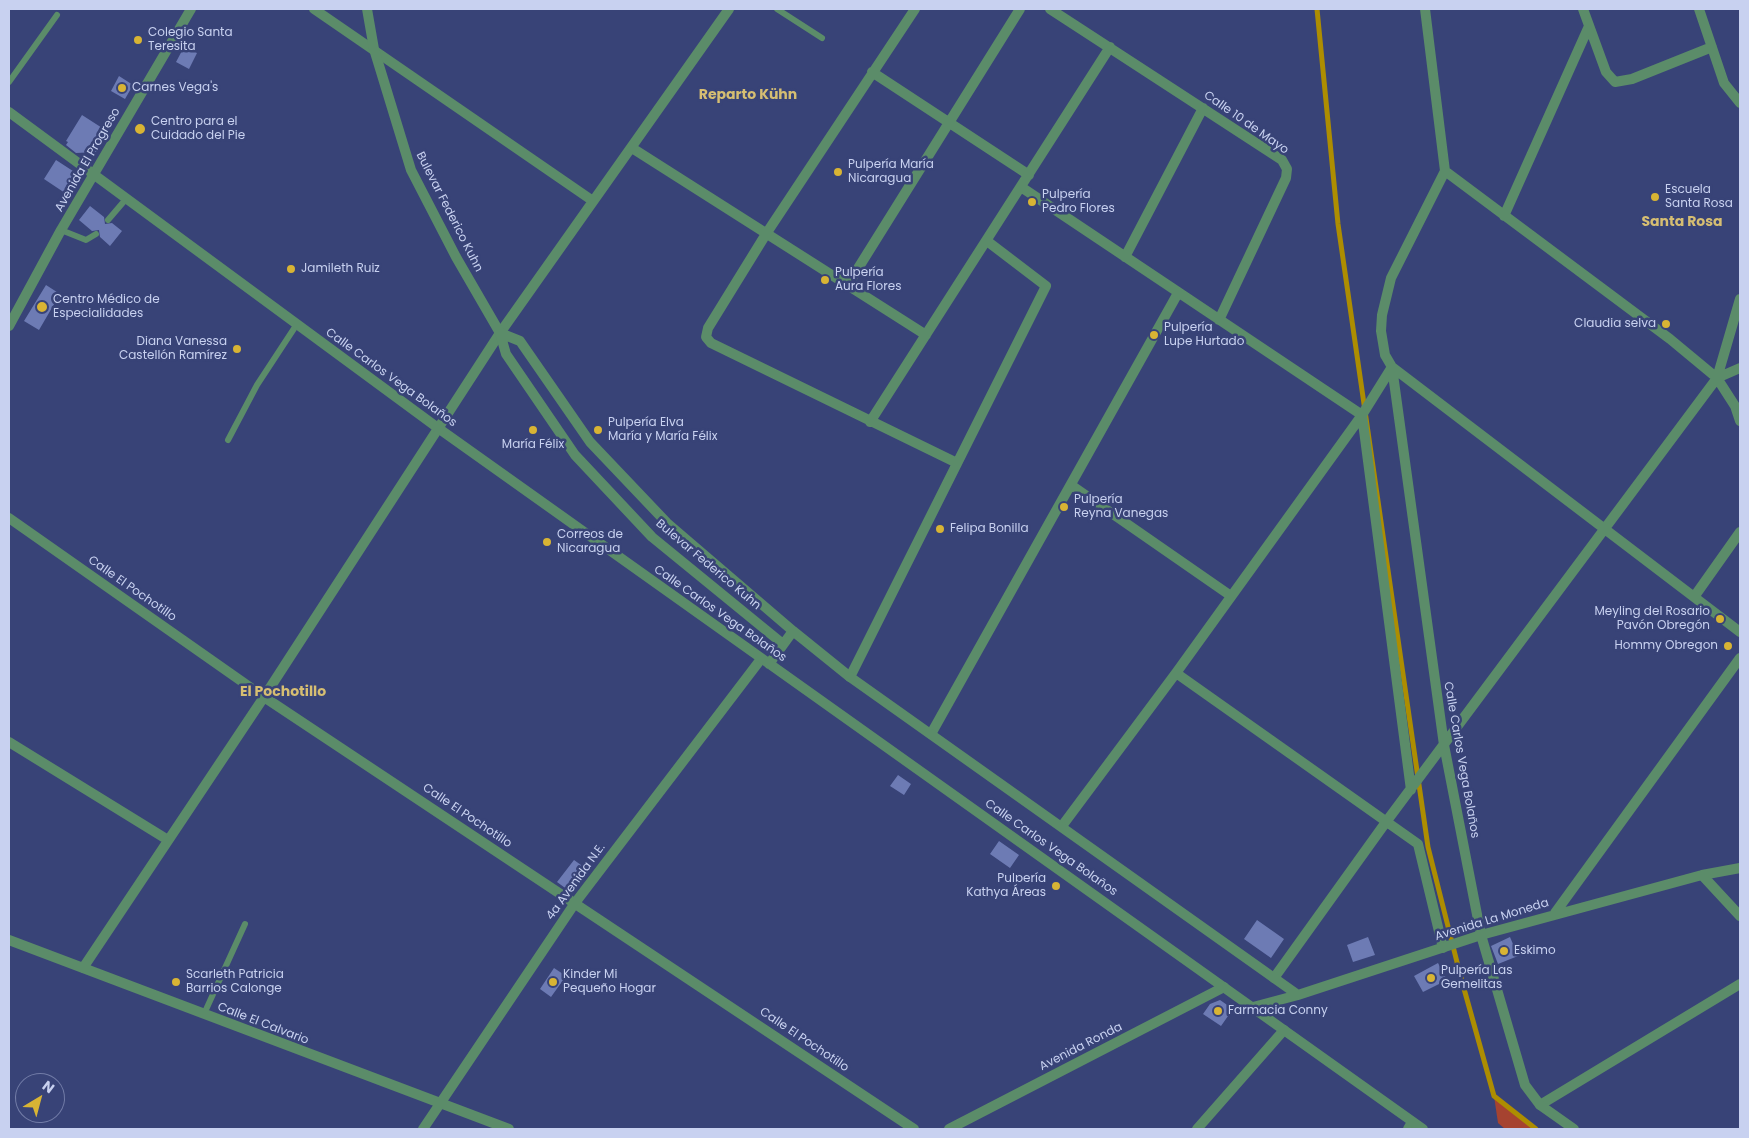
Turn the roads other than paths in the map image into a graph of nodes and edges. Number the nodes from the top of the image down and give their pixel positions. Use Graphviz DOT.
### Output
graph roads {
  1 [pos="191,9"];
  2 [pos="314,9"];
  3 [pos="367,9"];
  4 [pos="729,9"];
  5 [pos="777,9"];
  6 [pos="914,9"];
  7 [pos="1020,9"];
  8 [pos="1050,9"];
  9 [pos="1425,9"];
  10 [pos="1583,9"];
  11 [pos="1699,9"];
  12 [pos="57,15"];
  13 [pos="1589,26"];
  14 [pos="822,38"];
  15 [pos="1712,46"];
  16 [pos="1110,47"];
  17 [pos="374,49"];
  18 [pos="872,72"];
  19 [pos="9,82"];
  20 [pos="1740,103"];
  21 [pos="1203,108"];
  22 [pos="9,112"];
  23 [pos="950,123"];
  24 [pos="632,148"];
  25 [pos="1445,171"];
  26 [pos="94,175"];
  27 [pos="1029,175"];
  28 [pos="1021,187"];
  29 [pos="126,199"];
  30 [pos="593,201"];
  31 [pos="1504,216"];
  32 [pos="108,220"];
  33 [pos="62,230"];
  34 [pos="96,234"];
  35 [pos="766,234"];
  36 [pos="987,241"];
  37 [pos="1125,257"];
  38 [pos="847,286"];
  39 [pos="1178,292"];
  40 [pos="1740,299"];
  41 [pos="1219,320"];
  42 [pos="297,324"];
  43 [pos="9,326"];
  44 [pos="500,333"];
  45 [pos="926,335"];
  46 [pos="1392,367"];
  47 [pos="1740,368"];
  48 [pos="1717,378"];
  49 [pos="1363,413"];
  50 [pos="1740,421"];
  51 [pos="870,422"];
  52 [pos="438,428"];
  53 [pos="228,440"];
  54 [pos="957,464"];
  55 [pos="1071,485"];
  56 [pos="9,518"];
  57 [pos="1604,528"];
  58 [pos="1740,532"];
  59 [pos="1231,596"];
  60 [pos="1694,596"];
  61 [pos="793,631"];
  62 [pos="1740,632"];
  63 [pos="782,644"];
  64 [pos="1740,658"];
  65 [pos="765,661"];
  66 [pos="1176,673"];
  67 [pos="850,677"];
  68 [pos="264,697"];
  69 [pos="931,734"];
  70 [pos="9,742"];
  71 [pos="1444,746"];
  72 [pos="1411,790"];
  73 [pos="1386,822"];
  74 [pos="1062,826"];
  75 [pos="168,840"];
  76 [pos="1740,868"];
  77 [pos="1702,875"];
  78 [pos="575,903"];
  79 [pos="1555,913"];
  80 [pos="1740,916"];
  81 [pos="245,924"];
  82 [pos="1478,936"];
  83 [pos="9,940"];
  84 [pos="1446,946"];
  85 [pos="83,968"];
  86 [pos="1274,978"];
  87 [pos="1740,984"];
  88 [pos="1224,987"];
  89 [pos="1298,995"];
  90 [pos="1254,1007"];
  91 [pos="204,1014"];
  92 [pos="1284,1030"];
  93 [pos="442,1105"];
  94 [pos="1540,1105"];
  95 [pos="1410,1125"];
  96 [pos="424,1129"];
  97 [pos="509,1129"];
  98 [pos="914,1129"];
  99 [pos="949,1129"];
  100 [pos="1198,1129"];
  101 [pos="1423,1129"];
  102 [pos="1574,1129"];
  1 -- 26 [label="street, Avenida El Progreso"];
  2 -- 17 [label="street"];
  3 -- 17 [label="street, Bulevar Federico Kuhn"];
  4 -- 24 [label="street"];
  5 -- 14 [label="lane"];
  6 -- 18 [label="street"];
  7 -- 23 [label="street"];
  8 -- 16 [label="street, Calle 10 de Mayo"];
  9 -- 25 [label="street"];
  10 -- 13 [label="street"];
  11 -- 15 [label="street"];
  12 -- 19 [label="lane"];
  13 -- 15 [label="street"];
  13 -- 31 [label="street"];
  15 -- 20 [label="street"];
  16 -- 21 [label="street, Calle 10 de Mayo"];
  16 -- 27 [label="street"];
  17 -- 30 [label="street"];
  17 -- 44 [label="street, Bulevar Federico Kuhn"];
  18 -- 23 [label="street"];
  18 -- 35 [label="street"];
  21 -- 37 [label="street"];
  21 -- 41 [label="street, Calle 10 de Mayo"];
  22 -- 26 [label="street, Calle Carlos Vega Bolaños"];
  23 -- 27 [label="street"];
  23 -- 38 [label="street"];
  24 -- 30 [label="street"];
  24 -- 35 [label="street"];
  25 -- 31 [label="street"];
  25 -- 46 [label="street, Calle Carlos Vega Bolaños"];
  26 -- 29 [label="street, Calle Carlos Vega Bolaños"];
  26 -- 33 [label="street, Avenida El Progreso"];
  27 -- 28 [label="street"];
  28 -- 36 [label="street"];
  28 -- 37 [label="street"];
  29 -- 32 [label="lane"];
  29 -- 42 [label="street, Calle Carlos Vega Bolaños"];
  30 -- 44 [label="street"];
  31 -- 48 [label="street"];
  33 -- 34 [label="lane"];
  33 -- 43 [label="street, Avenida El Progreso"];
  35 -- 38 [label="street"];
  35 -- 51 [label="street"];
  36 -- 45 [label="street"];
  36 -- 54 [label="street"];
  37 -- 39 [label="street"];
  38 -- 45 [label="street"];
  39 -- 41 [label="street"];
  39 -- 55 [label="street"];
  40 -- 48 [label="street"];
  41 -- 49 [label="street"];
  42 -- 52 [label="street, Calle Carlos Vega Bolaños"];
  42 -- 53 [label="lane"];
  44 -- 52 [label="street"];
  44 -- 61 [label="street, Bulevar Federico Kuhn"];
  44 -- 63 [label="street, Bulevar Federico Kuhn"];
  45 -- 51 [label="street"];
  46 -- 49 [label="street"];
  46 -- 57 [label="street"];
  46 -- 71 [label="street, Calle Carlos Vega Bolaños"];
  47 -- 48 [label="street"];
  48 -- 50 [label="street"];
  48 -- 57 [label="street"];
  49 -- 59 [label="street"];
  49 -- 72 [label="street"];
  51 -- 54 [label="street"];
  52 -- 65 [label="street, Calle Carlos Vega Bolaños"];
  52 -- 68 [label="street"];
  54 -- 67 [label="street"];
  55 -- 59 [label="street"];
  55 -- 69 [label="street"];
  56 -- 68 [label="street, Calle El Pochotillo"];
  57 -- 60 [label="street"];
  57 -- 71 [label="street"];
  58 -- 60 [label="street"];
  59 -- 66 [label="street"];
  60 -- 62 [label="street"];
  61 -- 63 [label="street, 4a Avenida N.E."];
  61 -- 67 [label="street, Calle Carlos Vega Bolaños"];
  63 -- 65 [label="street, 4a Avenida N.E."];
  64 -- 79 [label="street"];
  65 -- 78 [label="street, 4a Avenida N.E."];
  65 -- 88 [label="street, Calle Carlos Vega Bolaños"];
  66 -- 73 [label="street"];
  66 -- 74 [label="street"];
  67 -- 69 [label="street, Calle Carlos Vega Bolaños"];
  68 -- 75 [label="street"];
  68 -- 78 [label="street, Calle El Pochotillo"];
  69 -- 74 [label="street, Calle Carlos Vega Bolaños"];
  70 -- 75 [label="street"];
  71 -- 72 [label="street"];
  71 -- 82 [label="street, Calle Carlos Vega Bolaños"];
  72 -- 73 [label="street"];
  73 -- 84 [label="street"];
  73 -- 86 [label="street"];
  74 -- 86 [label="street, Calle Carlos Vega Bolaños"];
  75 -- 85 [label="street"];
  76 -- 77 [label="street, Avenida La Moneda"];
  77 -- 79 [label="street, Avenida La Moneda"];
  77 -- 80 [label="street"];
  78 -- 93 [label="street, 4a Avenida N.E."];
  78 -- 98 [label="street, Calle El Pochotillo"];
  79 -- 82 [label="street, Avenida La Moneda"];
  81 -- 91 [label="lane"];
  82 -- 84 [label="street, Avenida La Moneda"];
  82 -- 94 [label="street, Calle Carlos Vega Bolaños"];
  83 -- 85 [label="street, Calle El Calvario"];
  84 -- 89 [label="street, Avenida La Moneda"];
  85 -- 91 [label="street, Calle El Calvario"];
  86 -- 89 [label="street, Calle Carlos Vega Bolaños"];
  87 -- 94 [label="street"];
  88 -- 90 [label="street, Calle Carlos Vega Bolaños"];
  88 -- 99 [label="street, Avenida Ronda"];
  89 -- 90 [label="street, Avenida La Moneda"];
  90 -- 92 [label="street, Calle Carlos Vega Bolaños"];
  91 -- 93 [label="street, Calle El Calvario"];
  92 -- 95 [label="street, Calle Carlos Vega Bolaños"];
  92 -- 100 [label="street"];
  93 -- 96 [label="street, 4a Avenida N.E."];
  93 -- 97 [label="street, Calle El Calvario"];
  94 -- 102 [label="street, Calle Carlos Vega Bolaños"];
  95 -- 101 [label="street, Calle Carlos Vega Bolaños"];
}
